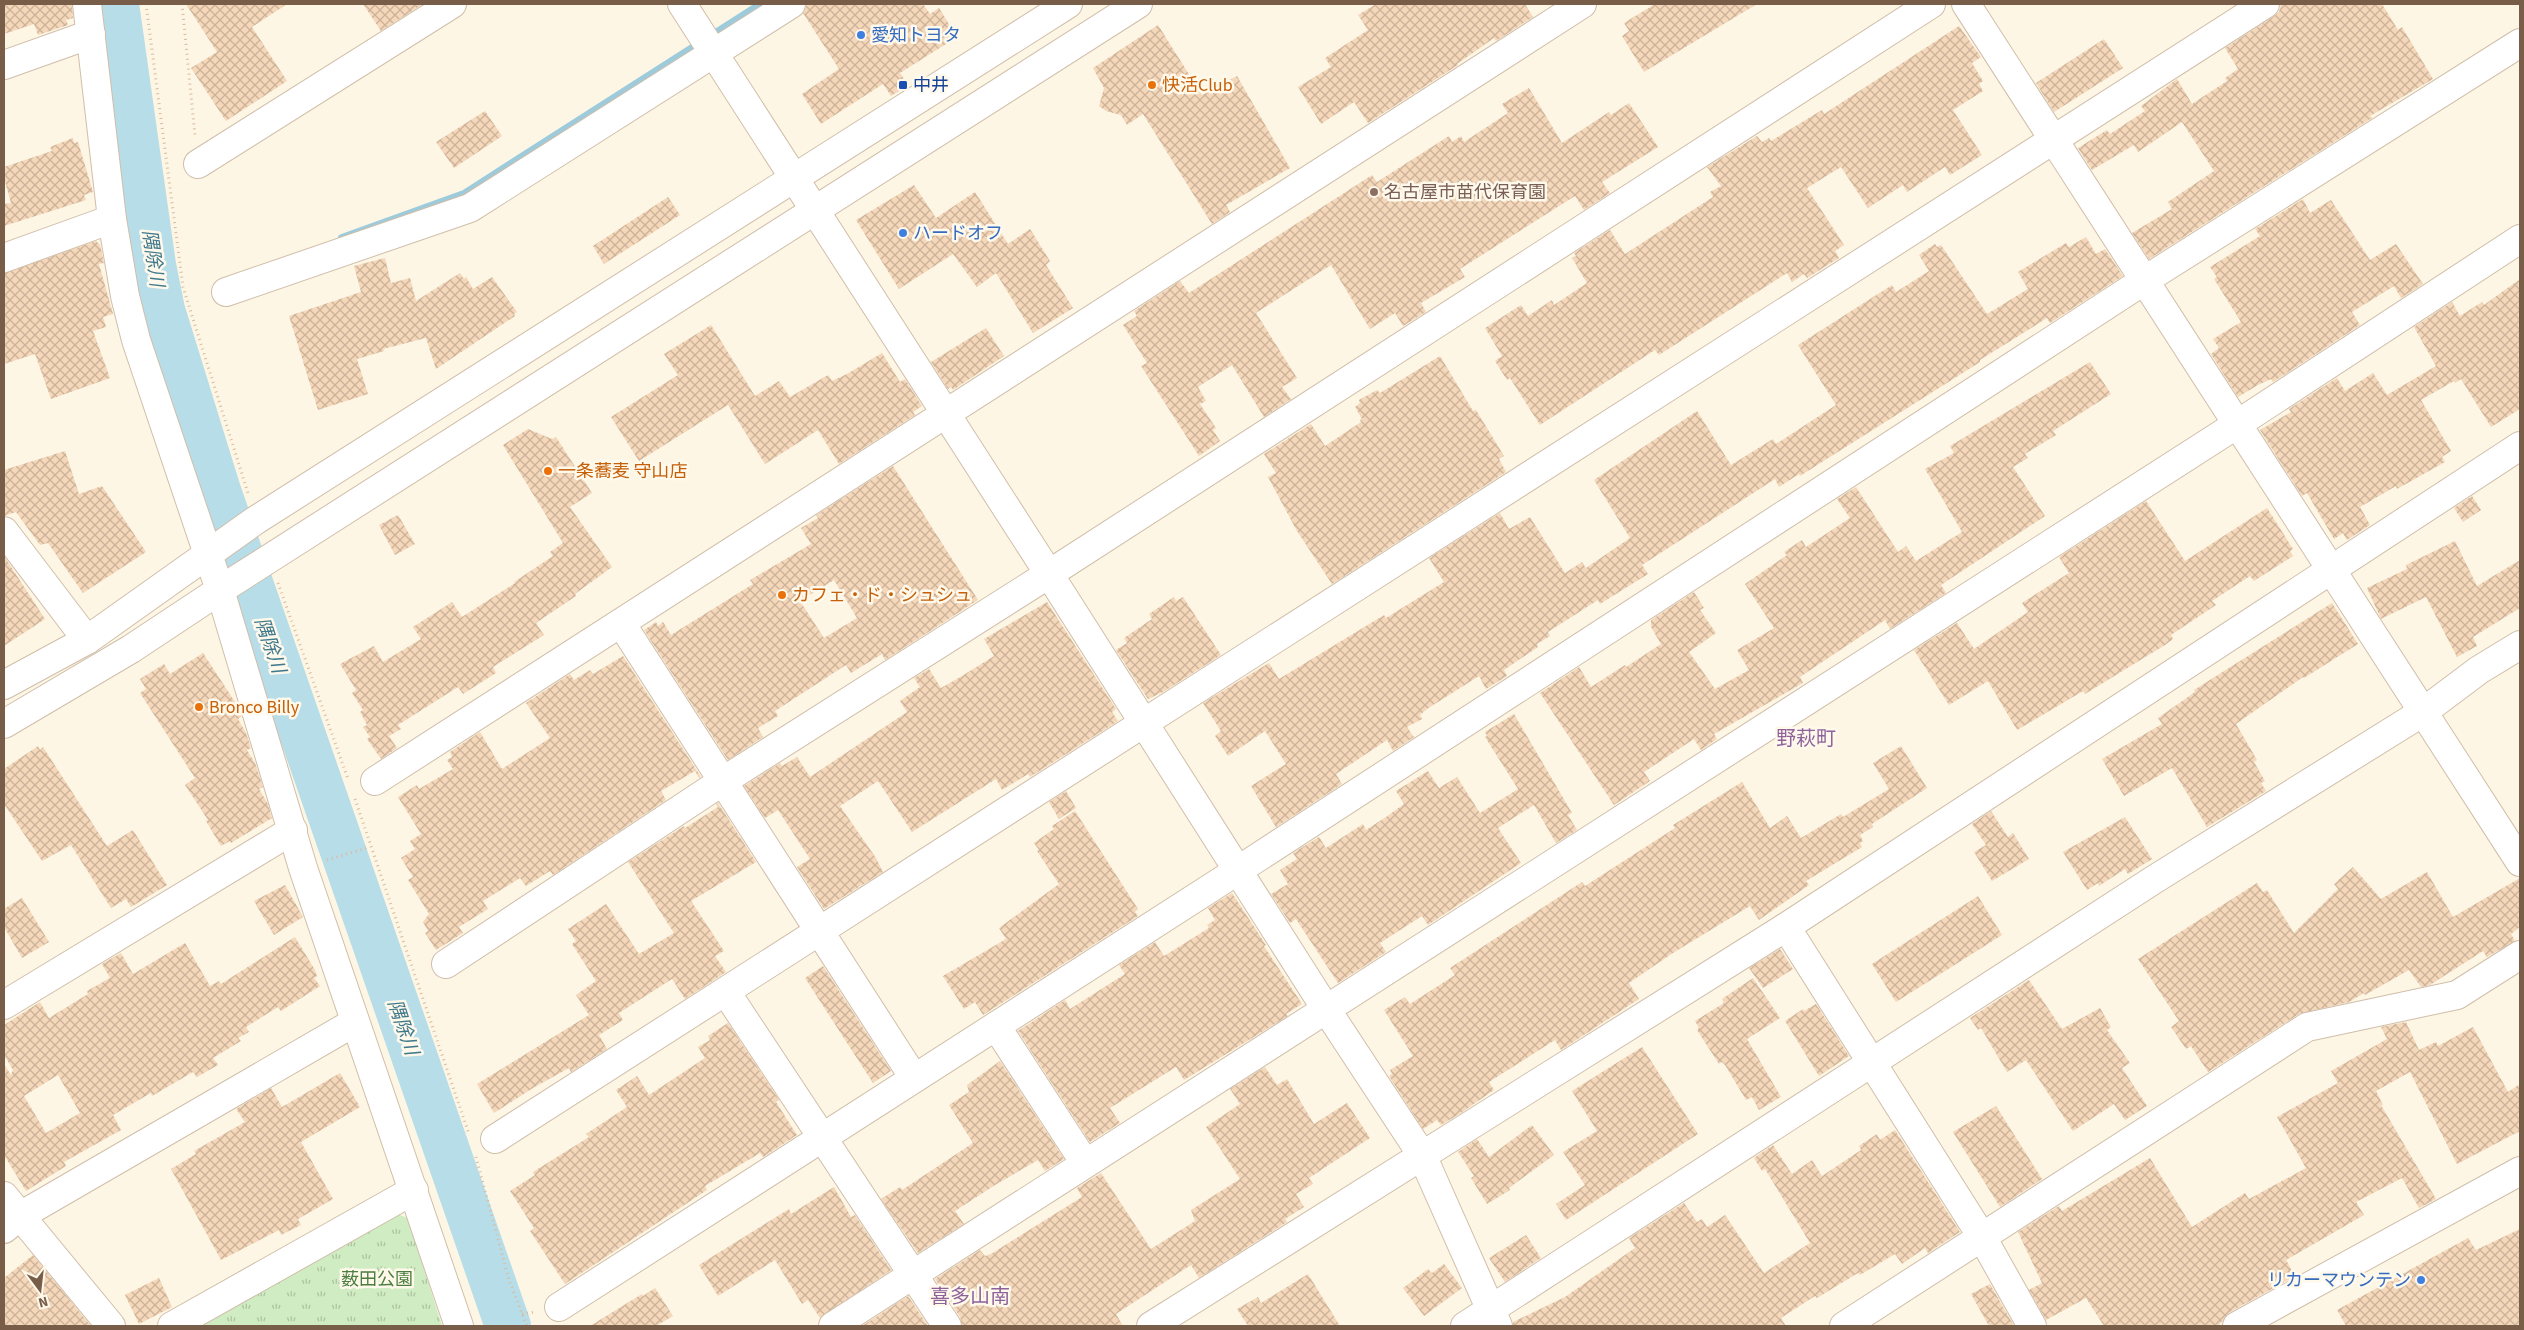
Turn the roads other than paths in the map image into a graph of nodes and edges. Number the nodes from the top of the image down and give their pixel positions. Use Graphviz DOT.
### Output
graph roads {
  1 [pos="87,4"];
  2 [pos="452,4"];
  3 [pos="682,4"];
  4 [pos="791,4"];
  5 [pos="1068,4"];
  6 [pos="1138,4"];
  7 [pos="1582,4"];
  8 [pos="1931,4"];
  9 [pos="1966,4"];
  10 [pos="2265,4"];
  11 [pos="90,34"];
  12 [pos="2520,43"];
  13 [pos="708,46"];
  14 [pos="4,65"];
  15 [pos="2053,140"];
  16 [pos="198,164"];
  17 [pos="794,178"];
  18 [pos="814,209"];
  19 [pos="112,220"];
  20 [pos="2520,239"];
  21 [pos="4,258"];
  22 [pos="2145,280"];
  23 [pos="226,292"];
  24 [pos="946,415"];
  25 [pos="2236,425"];
  26 [pos="2520,446"];
  27 [pos="4,531"];
  28 [pos="207,554"];
  29 [pos="2333,571"];
  30 [pos="1049,574"];
  31 [pos="220,590"];
  32 [pos="621,623"];
  33 [pos="87,640"];
  34 [pos="2520,645"];
  35 [pos="4,685"];
  36 [pos="2423,712"];
  37 [pos="1143,723"];
  38 [pos="4,724"];
  39 [pos="722,781"];
  40 [pos="360,788"];
  41 [pos="293,830"];
  42 [pos="2520,862"];
  43 [pos="1237,871"];
  44 [pos="1786,927"];
  45 [pos="820,930"];
  46 [pos="2520,955"];
  47 [pos="446,964"];
  48 [pos="726,992"];
  49 [pos="4,1005"];
  50 [pos="1326,1010"];
  51 [pos="355,1022"];
  52 [pos="996,1026"];
  53 [pos="1872,1063"];
  54 [pos="914,1078"];
  55 [pos="823,1137"];
  56 [pos="480,1143"];
  57 [pos="1422,1155"];
  58 [pos="1085,1163"];
  59 [pos="2520,1171"];
  60 [pos="414,1190"];
  61 [pos="9,1214"];
  62 [pos="1982,1237"];
  63 [pos="915,1275"];
  64 [pos="559,1307"];
  65 [pos="1494,1318"];
  66 [pos="111,1326"];
  67 [pos="172,1326"];
  68 [pos="459,1326"];
  69 [pos="832,1326"];
  70 [pos="947,1326"];
  71 [pos="1151,1326"];
  72 [pos="1464,1326"];
  73 [pos="1844,1326"];
  74 [pos="2032,1326"];
  75 [pos="2237,1326"];
  1 -- 11 [label="street"];
  2 -- 16 [label="street"];
  3 -- 13 [label="street"];
  4 -- 13 [label="street"];
  5 -- 17 [label="street"];
  6 -- 18 [label="street"];
  7 -- 24 [label="street"];
  8 -- 30 [label="street"];
  9 -- 15 [label="street"];
  10 -- 15 [label="street"];
  11 -- 14 [label="street"];
  11 -- 19 [label="street"];
  12 -- 22 [label="street"];
  13 -- 17 [label="street"];
  13 -- 23 [label="street"];
  15 -- 22 [label="street"];
  15 -- 37 [label="street"];
  17 -- 18 [label="street"];
  17 -- 28 [label="street"];
  18 -- 24 [label="street"];
  18 -- 31 [label="street"];
  19 -- 21 [label="street"];
  19 -- 28 [label="street"];
  20 -- 25 [label="street"];
  22 -- 25 [label="street"];
  22 -- 43 [label="street"];
  24 -- 30 [label="street"];
  24 -- 32 [label="street"];
  25 -- 29 [label="street"];
  25 -- 50 [label="street"];
  26 -- 29 [label="street"];
  27 -- 33 [label="street"];
  28 -- 31 [label="street"];
  28 -- 33 [label="street"];
  29 -- 36 [label="street"];
  29 -- 44 [label="street"];
  30 -- 37 [label="street"];
  30 -- 39 [label="street"];
  31 -- 38 [label="street"];
  31 -- 41 [label="street"];
  32 -- 39 [label="street"];
  32 -- 40 [label="street"];
  33 -- 35 [label="street"];
  34 -- 36 [label="street"];
  36 -- 42 [label="street"];
  36 -- 53 [label="street"];
  37 -- 43 [label="street"];
  37 -- 45 [label="street"];
  39 -- 45 [label="street"];
  39 -- 47 [label="street"];
  41 -- 49 [label="street"];
  41 -- 51 [label="street"];
  43 -- 50 [label="street"];
  43 -- 52 [label="street"];
  44 -- 53 [label="street"];
  44 -- 57 [label="street"];
  45 -- 48 [label="street"];
  45 -- 54 [label="street"];
  46 -- 62 [label="street"];
  48 -- 55 [label="street"];
  48 -- 56 [label="street"];
  50 -- 57 [label="street"];
  50 -- 58 [label="street"];
  51 -- 60 [label="street"];
  51 -- 61 [label="street"];
  52 -- 54 [label="street"];
  52 -- 58 [label="street"];
  53 -- 62 [label="street"];
  53 -- 65 [label="street"];
  54 -- 55 [label="street"];
  55 -- 63 [label="street"];
  55 -- 64 [label="street"];
  57 -- 65 [label="street"];
  57 -- 71 [label="street"];
  58 -- 63 [label="street"];
  59 -- 75 [label="street"];
  60 -- 67 [label="street"];
  60 -- 68 [label="street"];
  61 -- 66 [label="street"];
  62 -- 73 [label="street"];
  62 -- 74 [label="street"];
  63 -- 69 [label="street"];
  63 -- 70 [label="street"];
  65 -- 72 [label="street"];
}
